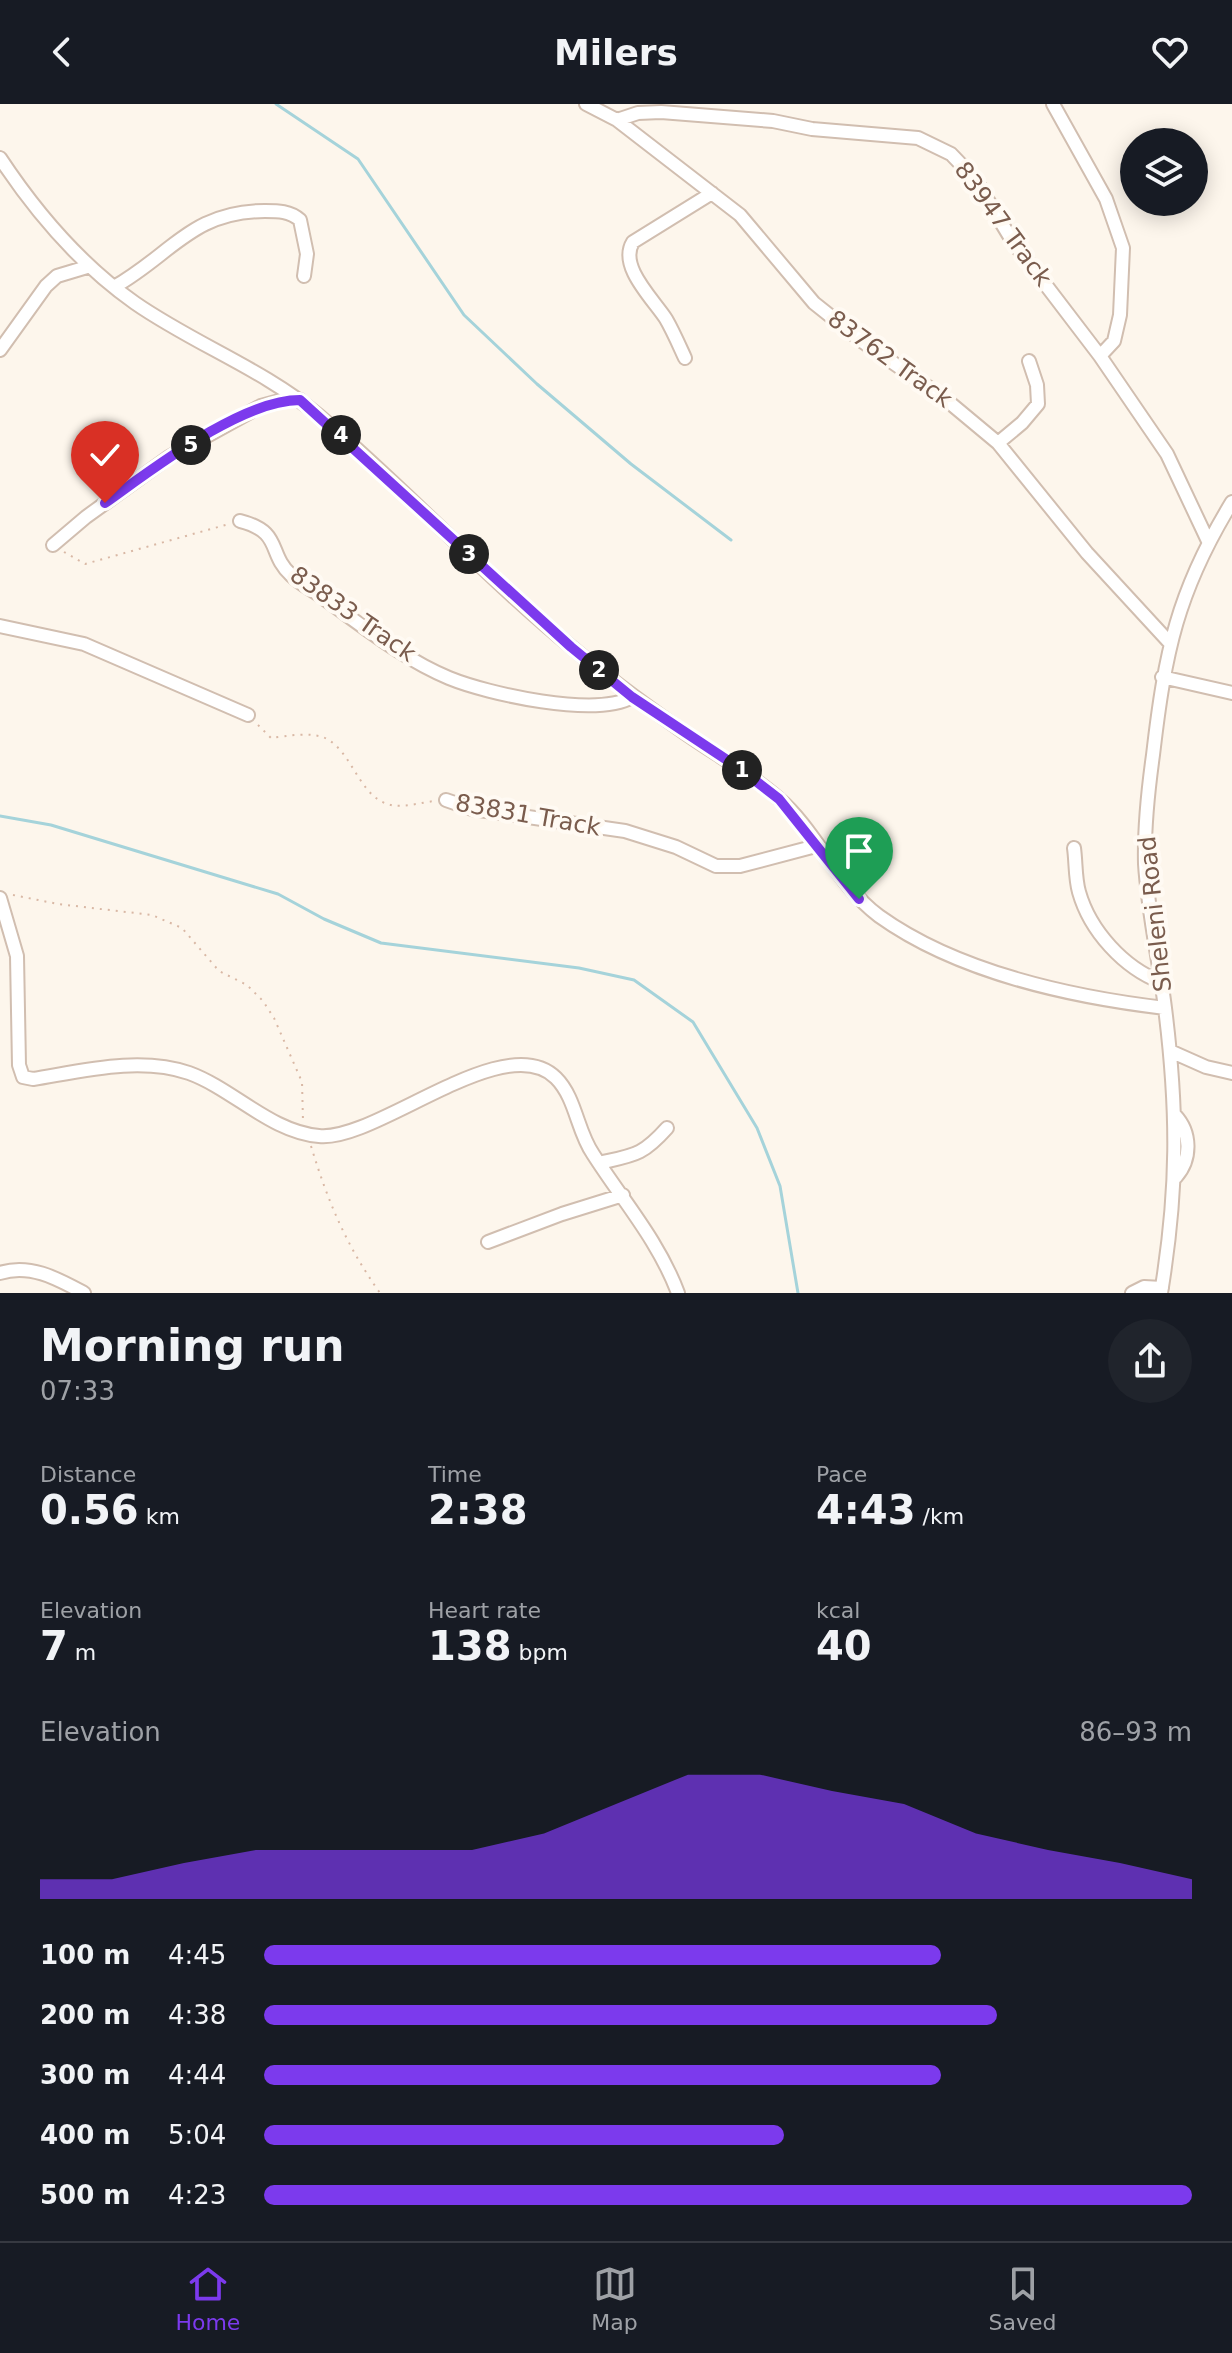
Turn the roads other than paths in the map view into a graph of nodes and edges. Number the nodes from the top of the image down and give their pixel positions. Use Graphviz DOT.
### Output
graph roads {
  1 [pos="586,104"];
  2 [pos="1053,104"];
  3 [pos="617,120"];
  4 [pos="0,158"];
  5 [pos="712,193"];
  6 [pos="87,267"];
  7 [pos="304,276"];
  8 [pos="114,287"];
  9 [pos="0,350"];
  10 [pos="1100,356"];
  11 [pos="685,358"];
  12 [pos="1029,361"];
  13 [pos="300,400"];
  14 [pos="998,443"];
  15 [pos="1232,502"];
  16 [pos="240,521"];
  17 [pos="1208,541"];
  18 [pos="53,545"];
  19 [pos="0,626"];
  20 [pos="1169,642"];
  21 [pos="1162,677"];
  22 [pos="1232,693"];
  23 [pos="632,697"];
  24 [pos="248,715"];
  25 [pos="446,800"];
  26 [pos="816,846"];
  27 [pos="1074,848"];
  28 [pos="0,895"];
  29 [pos="1161,982"];
  30 [pos="1165,1008"];
  31 [pos="1170,1051"];
  32 [pos="1232,1073"];
  33 [pos="667,1128"];
  34 [pos="599,1163"];
  35 [pos="623,1195"];
  36 [pos="488,1242"];
  37 [pos="0,1273"];
  38 [pos="1161,1290"];
  39 [pos="84,1293"];
  40 [pos="678,1293"];
  41 [pos="1132,1293"];
  1 -- 3 [label="street, 83762 Track"];
  2 -- 10 [label="street"];
  3 -- 5 [label="street, 83762 Track"];
  3 -- 10 [label="street, 83947 Track"];
  4 -- 6 [label="street"];
  5 -- 11 [label="street"];
  5 -- 14 [label="street, 83762 Track"];
  6 -- 8 [label="street"];
  6 -- 9 [label="street"];
  7 -- 8 [label="street"];
  8 -- 13 [label="street"];
  10 -- 17 [label="street, 83947 Track"];
  12 -- 14 [label="street"];
  13 -- 18 [label="street"];
  13 -- 23 [label="street"];
  14 -- 20 [label="street, 83762 Track"];
  15 -- 17 [label="street, Sheleni Road"];
  16 -- 23 [label="street, 83833 Track"];
  17 -- 20 [label="street, Sheleni Road"];
  19 -- 24 [label="street"];
  20 -- 21 [label="street, Sheleni Road"];
  21 -- 22 [label="street"];
  21 -- 29 [label="street, Sheleni Road"];
  23 -- 26 [label="street"];
  25 -- 26 [label="street, 83831 Track"];
  26 -- 30 [label="street"];
  27 -- 29 [label="street"];
  28 -- 34 [label="street"];
  29 -- 30 [label="street, Sheleni Road"];
  30 -- 31 [label="street, Sheleni Road"];
  31 -- 32 [label="street"];
  31 -- 38 [label="street, Sheleni Road"];
  33 -- 34 [label="street"];
  34 -- 35 [label="street"];
  35 -- 36 [label="street"];
  35 -- 40 [label="street"];
  37 -- 39 [label="street"];
  38 -- 41 [label="street"];
}
